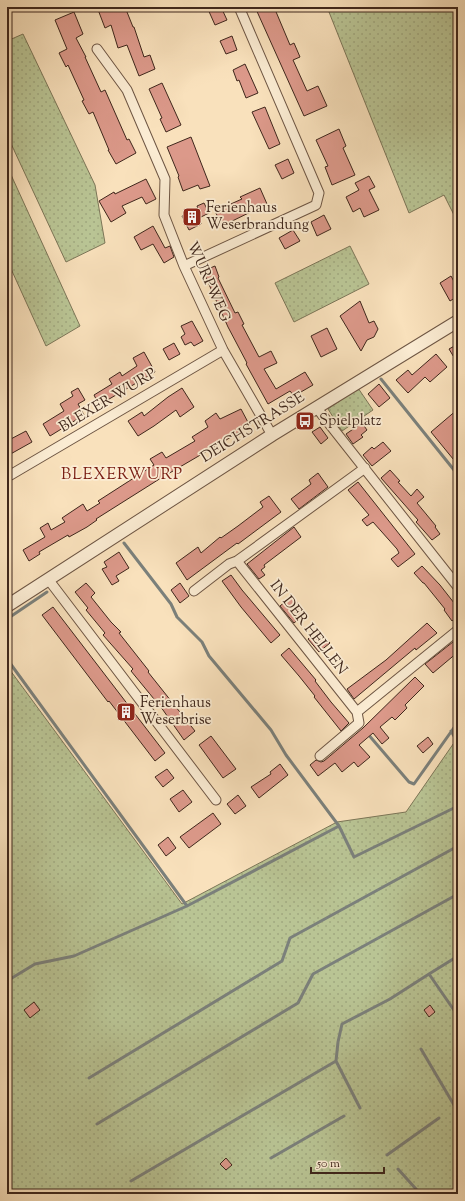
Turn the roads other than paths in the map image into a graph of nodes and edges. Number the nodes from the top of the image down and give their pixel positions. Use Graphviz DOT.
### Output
graph roads {
  1 [pos="239,7"];
  2 [pos="98,49"];
  3 [pos="184,266"];
  4 [pos="458,321"];
  5 [pos="223,350"];
  6 [pos="316,407"];
  7 [pos="272,435"];
  8 [pos="365,468"];
  9 [pos="7,477"];
  10 [pos="237,561"];
  11 [pos="48,579"];
  12 [pos="458,586"];
  13 [pos="194,591"];
  14 [pos="7,606"];
  15 [pos="458,630"];
  16 [pos="357,712"];
  17 [pos="320,756"];
  18 [pos="216,800"];
  1 -- 3 [label="street"];
  2 -- 3 [label="street, WURPWEG"];
  3 -- 5 [label="street, WURPWEG"];
  4 -- 6 [label="street, DEICHSTRASSE"];
  5 -- 7 [label="street, WURPWEG"];
  5 -- 9 [label="street, BLEXER WURP"];
  6 -- 7 [label="street, DEICHSTRASSE"];
  6 -- 8 [label="street"];
  7 -- 11 [label="street, DEICHSTRASSE"];
  8 -- 10 [label="street"];
  8 -- 12 [label="street"];
  10 -- 13 [label="street"];
  10 -- 16 [label="street, IN DER HELLEN"];
  11 -- 14 [label="street, DEICHSTRASSE"];
  11 -- 18 [label="street"];
  15 -- 16 [label="street"];
  16 -- 17 [label="street"];
}
